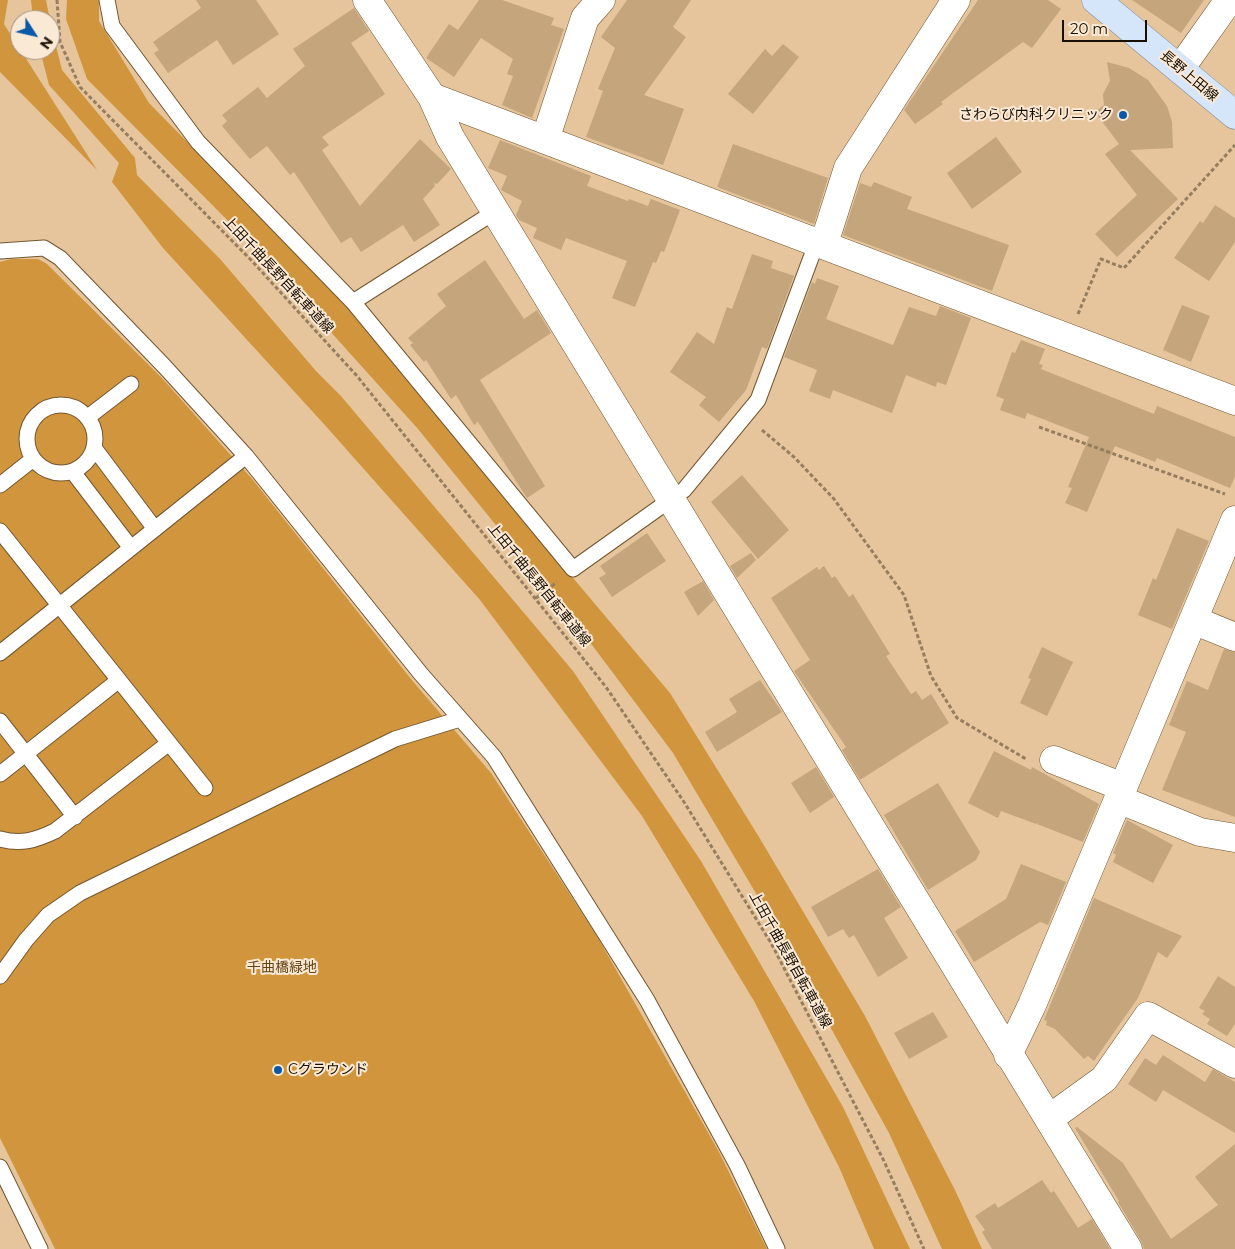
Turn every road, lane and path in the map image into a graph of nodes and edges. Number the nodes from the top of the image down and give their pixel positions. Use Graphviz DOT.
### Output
graph roads {
  1 [pos="57,0"];
  2 [pos="107,0"];
  3 [pos="367,0"];
  4 [pos="601,0"];
  5 [pos="956,0"];
  6 [pos="1096,0"];
  7 [pos="1229,0"];
  8 [pos="1180,69"];
  9 [pos="432,97"];
  10 [pos="1235,115"];
  11 [pos="545,140"];
  12 [pos="1235,145"];
  13 [pos="496,211"];
  14 [pos="821,243"];
  15 [pos="0,251"];
  16 [pos="353,302"];
  17 [pos="1069,338"];
  18 [pos="131,384"];
  19 [pos="1235,401"];
  20 [pos="88,417"];
  21 [pos="742,418"];
  22 [pos="1039,426"];
  23 [pos="94,449"];
  24 [pos="246,456"];
  25 [pos="33,459"];
  26 [pos="73,472"];
  27 [pos="0,485"];
  28 [pos="1226,494"];
  29 [pos="671,497"];
  30 [pos="1235,520"];
  31 [pos="155,529"];
  32 [pos="0,531"];
  33 [pos="131,548"];
  34 [pos="59,605"];
  35 [pos="1194,620"];
  36 [pos="1235,636"];
  37 [pos="0,653"];
  38 [pos="119,680"];
  39 [pos="460,719"];
  40 [pos="0,721"];
  41 [pos="169,743"];
  42 [pos="26,754"];
  43 [pos="1054,760"];
  44 [pos="0,774"];
  45 [pos="205,788"];
  46 [pos="1121,793"];
  47 [pos="75,816"];
  48 [pos="1235,838"];
  49 [pos="0,839"];
  50 [pos="0,976"];
  51 [pos="1008,1056"];
  52 [pos="1235,1064"];
  53 [pos="1050,1118"];
  54 [pos="0,1167"];
  55 [pos="40,1249"];
  56 [pos="777,1249"];
  57 [pos="924,1249"];
  58 [pos="1128,1249"];
  1 -- 57 [label="path, 上田千曲長野自転車道線"];
  2 -- 16 [label="lane"];
  3 -- 9 [label="street"];
  4 -- 11 [label="street"];
  5 -- 14 [label="street"];
  6 -- 8 [label="main road, 長野上田線"];
  7 -- 8 [label="street"];
  8 -- 10 [label="main road, 長野上田線"];
  9 -- 11 [label="street"];
  9 -- 13 [label="street"];
  11 -- 14 [label="street"];
  12 -- 17 [label="path"];
  13 -- 16 [label="lane"];
  13 -- 29 [label="street"];
  14 -- 17 [label="street"];
  14 -- 21 [label="lane"];
  15 -- 24 [label="lane"];
  16 -- 29 [label="lane"];
  17 -- 19 [label="street"];
  18 -- 20 [label="lane"];
  20 -- 23 [label="lane"];
  20 -- 25 [label="lane"];
  21 -- 29 [label="lane"];
  21 -- 43 [label="path"];
  22 -- 28 [label="path"];
  23 -- 26 [label="lane"];
  23 -- 31 [label="lane"];
  24 -- 31 [label="lane"];
  24 -- 39 [label="lane"];
  25 -- 26 [label="lane"];
  25 -- 27 [label="lane"];
  26 -- 33 [label="lane"];
  29 -- 51 [label="street"];
  30 -- 35 [label="street"];
  31 -- 33 [label="lane"];
  32 -- 34 [label="lane"];
  33 -- 34 [label="lane"];
  34 -- 37 [label="lane"];
  34 -- 38 [label="lane"];
  35 -- 36 [label="street"];
  35 -- 46 [label="street"];
  38 -- 41 [label="lane"];
  38 -- 42 [label="lane"];
  39 -- 50 [label="lane"];
  39 -- 56 [label="lane"];
  40 -- 42 [label="lane"];
  41 -- 45 [label="lane"];
  41 -- 47 [label="lane"];
  42 -- 44 [label="lane"];
  42 -- 47 [label="lane"];
  43 -- 46 [label="street"];
  46 -- 48 [label="street"];
  46 -- 51 [label="street"];
  47 -- 49 [label="lane"];
  51 -- 53 [label="street"];
  52 -- 53 [label="street"];
  53 -- 58 [label="street"];
  54 -- 55 [label="lane"];
}
